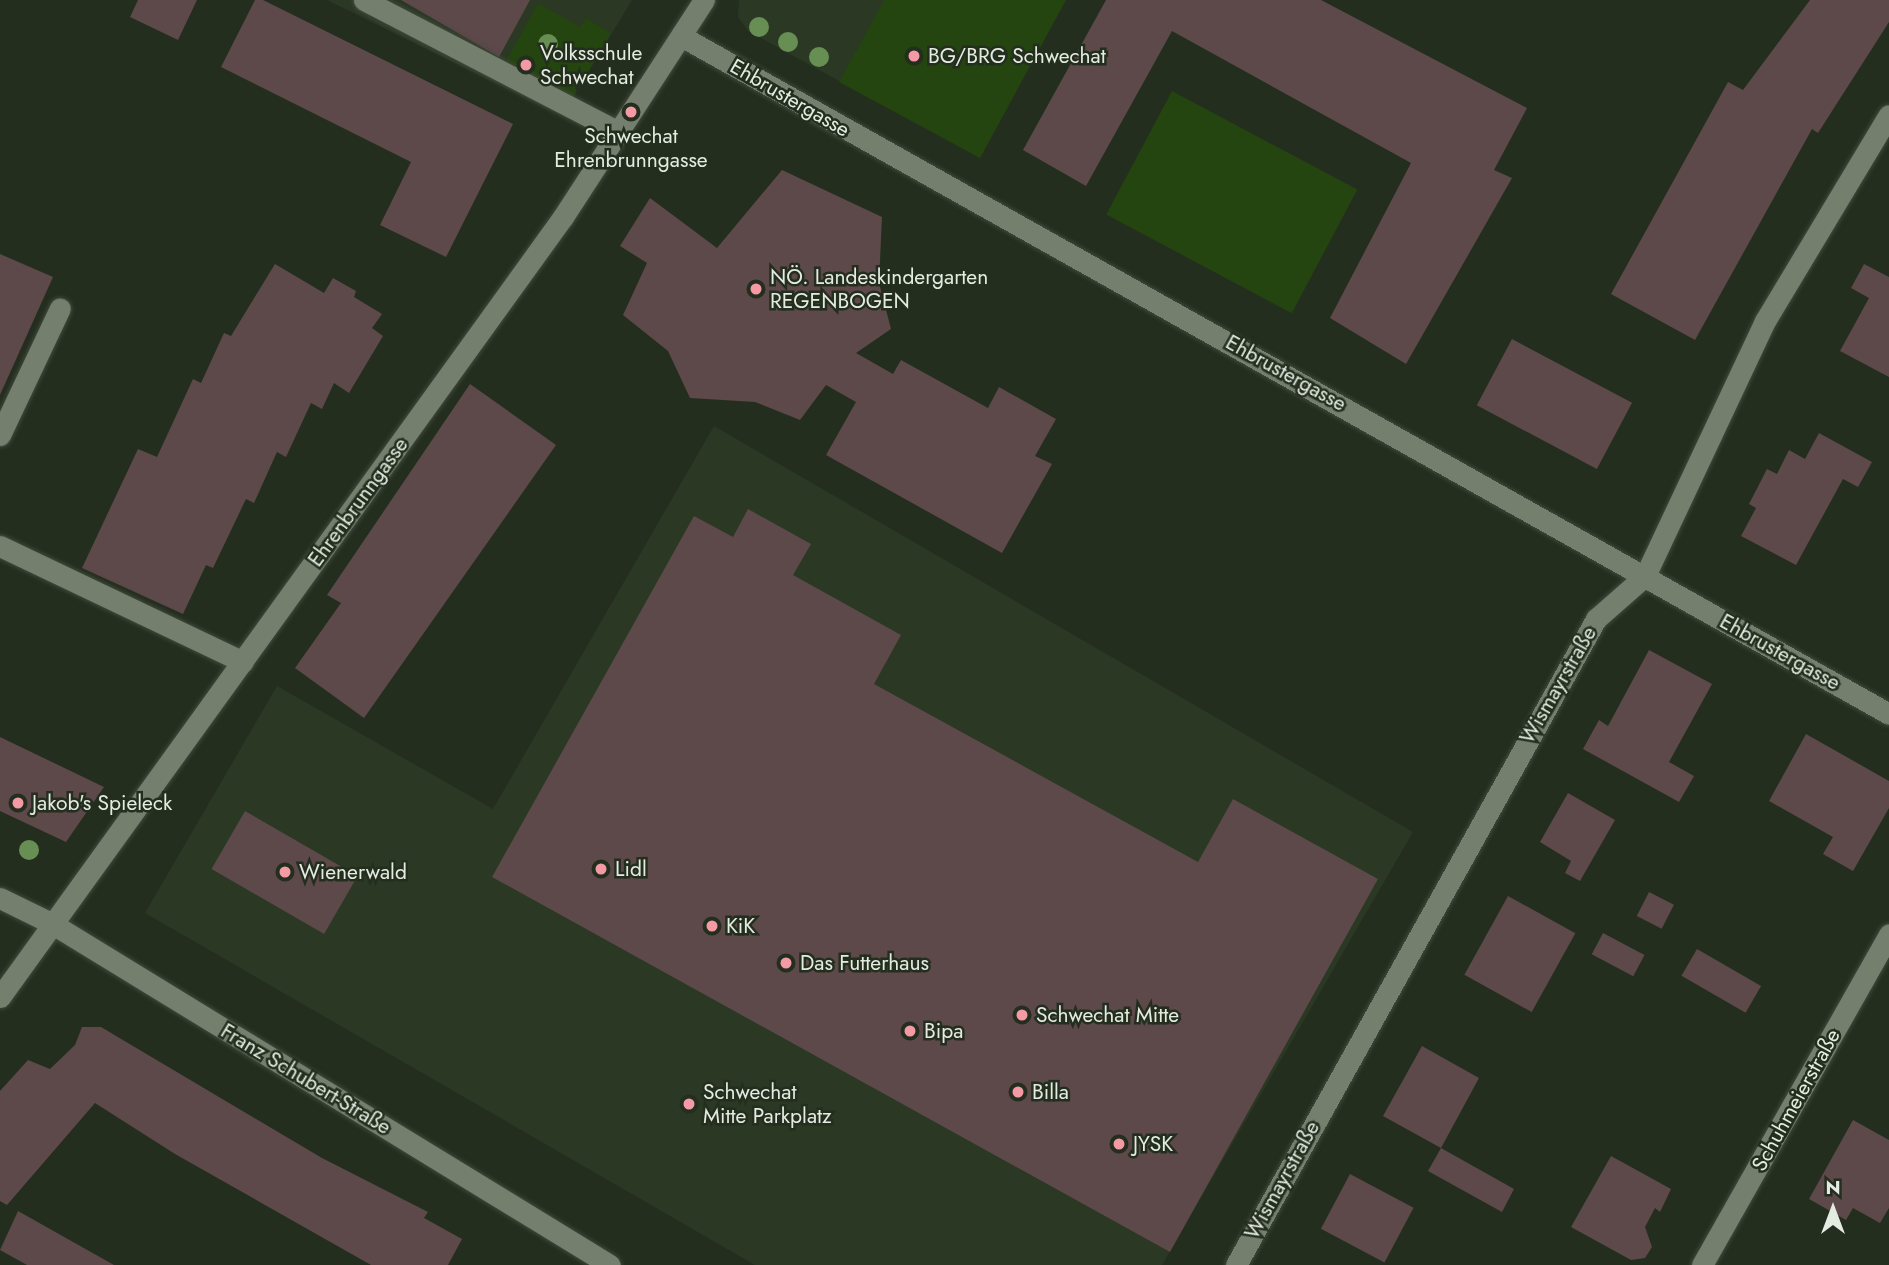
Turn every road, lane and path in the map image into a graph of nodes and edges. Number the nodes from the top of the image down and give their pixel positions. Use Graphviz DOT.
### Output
graph roads {
  1 [pos="364,0"];
  2 [pos="704,0"];
  3 [pos="681,36"];
  4 [pos="1889,115"];
  5 [pos="619,132"];
  6 [pos="60,308"];
  7 [pos="0,435"];
  8 [pos="0,547"];
  9 [pos="1645,576"];
  10 [pos="243,662"];
  11 [pos="1889,714"];
  12 [pos="0,898"];
  13 [pos="51,923"];
  14 [pos="1889,934"];
  15 [pos="0,997"];
  16 [pos="577,1257"];
  17 [pos="610,1265"];
  18 [pos="1236,1265"];
  19 [pos="1702,1265"];
  1 -- 5 [label="street"];
  2 -- 3 [label="street, Ehrenbrunngasse"];
  3 -- 5 [label="street, Ehrenbrunngasse"];
  3 -- 9 [label="street, Ehbrustergasse"];
  4 -- 9 [label="street, Wismayrstraße"];
  5 -- 10 [label="street, Ehrenbrunngasse"];
  6 -- 7 [label="street"];
  8 -- 10 [label="street"];
  9 -- 11 [label="street, Ehbrustergasse"];
  9 -- 18 [label="street, Wismayrstraße"];
  10 -- 13 [label="street, Ehrenbrunngasse"];
  12 -- 13 [label="street, Franz Schubert-Straße"];
  13 -- 15 [label="street, Ehrenbrunngasse"];
  13 -- 16 [label="street, Franz Schubert-Straße"];
  14 -- 19 [label="street, Schuhmeierstraße"];
  16 -- 17 [label="street, Franz Schubert-Straße"];
}
